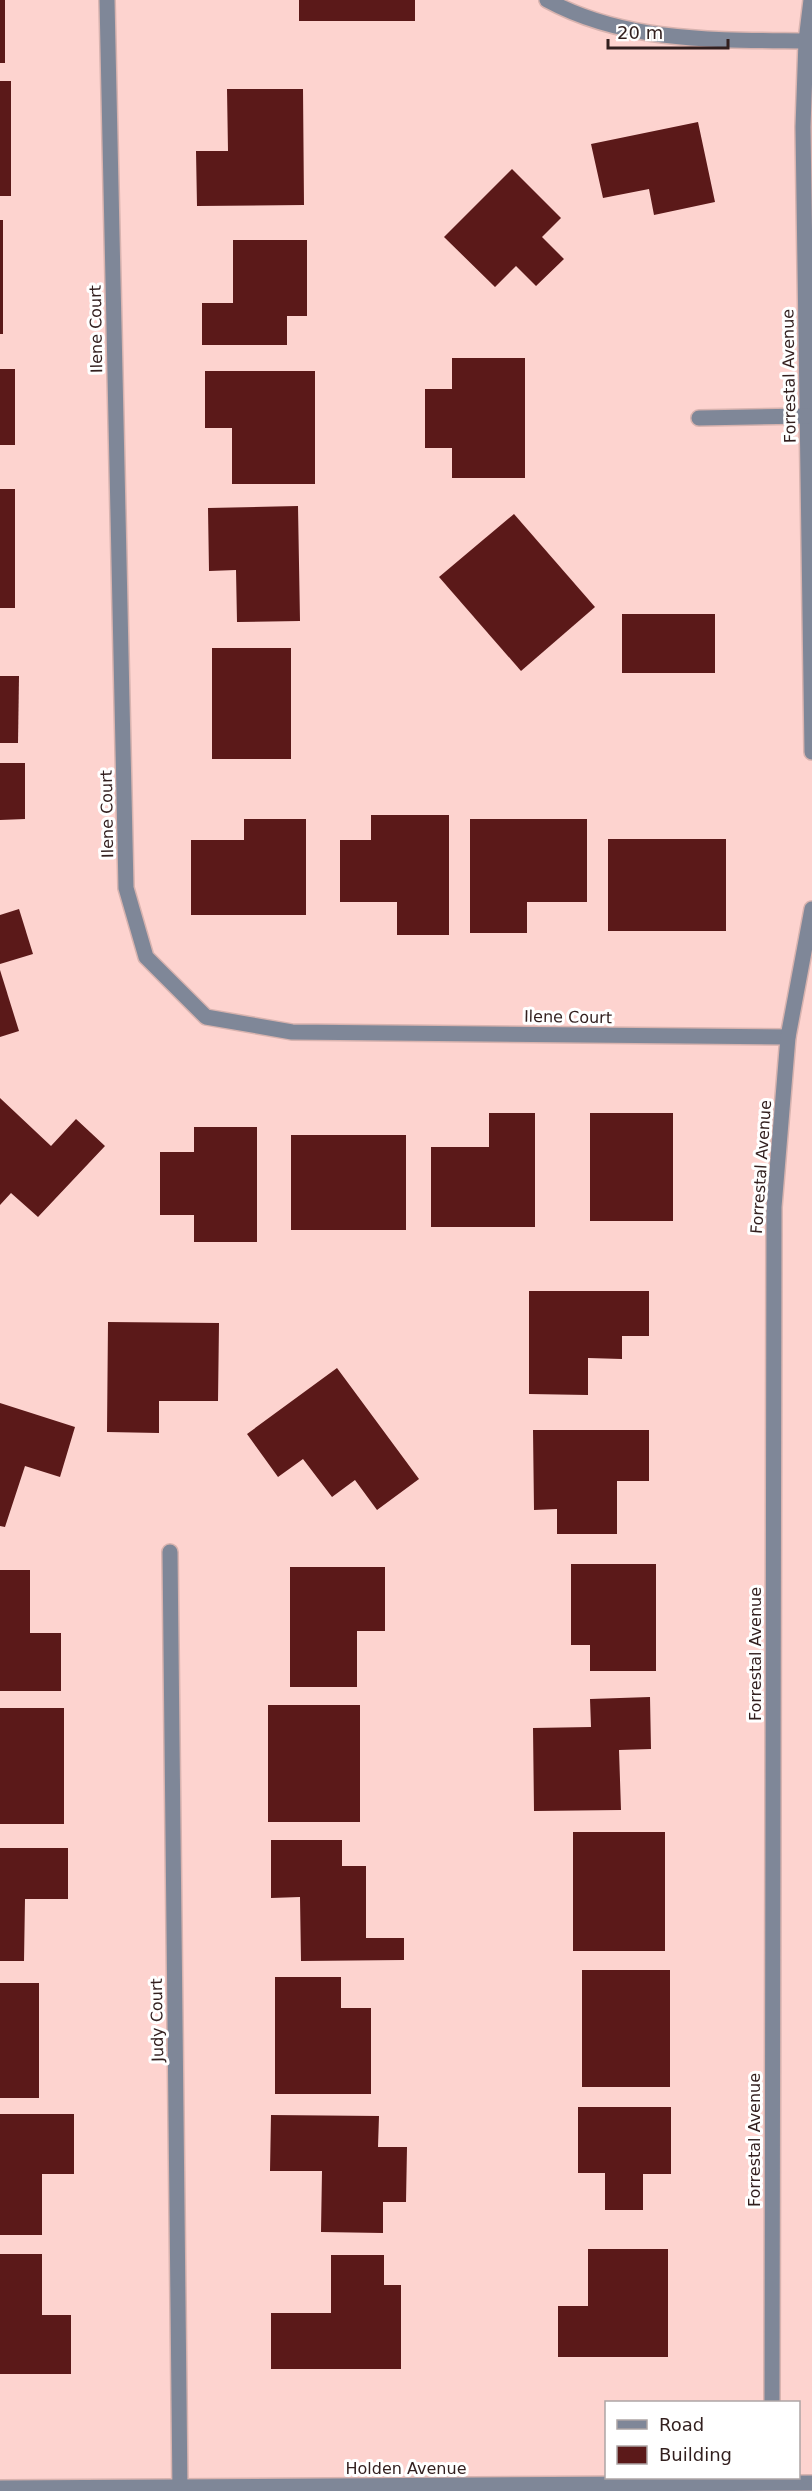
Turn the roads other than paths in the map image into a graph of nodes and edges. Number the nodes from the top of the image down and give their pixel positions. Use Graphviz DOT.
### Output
graph roads {
  1 [pos="107,0"];
  2 [pos="547,0"];
  3 [pos="811,0"];
  4 [pos="806,41"];
  5 [pos="807,416"];
  6 [pos="699,418"];
  7 [pos="812,752"];
  8 [pos="812,909"];
  9 [pos="788,1037"];
  10 [pos="170,1552"];
  11 [pos="772,2401"];
  12 [pos="772,2481"];
  13 [pos="812,2483"];
  14 [pos="0,2488"];
  15 [pos="180,2489"];
  1 -- 9 [label="street, Ilene Court"];
  2 -- 4 [label="street"];
  3 -- 4 [label="street, Forrestal Avenue"];
  4 -- 5 [label="street, Forrestal Avenue"];
  5 -- 6 [label="street"];
  5 -- 7 [label="street, Forrestal Avenue"];
  8 -- 9 [label="street, Forrestal Avenue"];
  9 -- 11 [label="street, Forrestal Avenue"];
  10 -- 15 [label="street, Judy Court"];
  12 -- 13 [label="street, Holden Avenue"];
  12 -- 15 [label="street, Holden Avenue"];
  14 -- 15 [label="street, Holden Avenue"];
}
